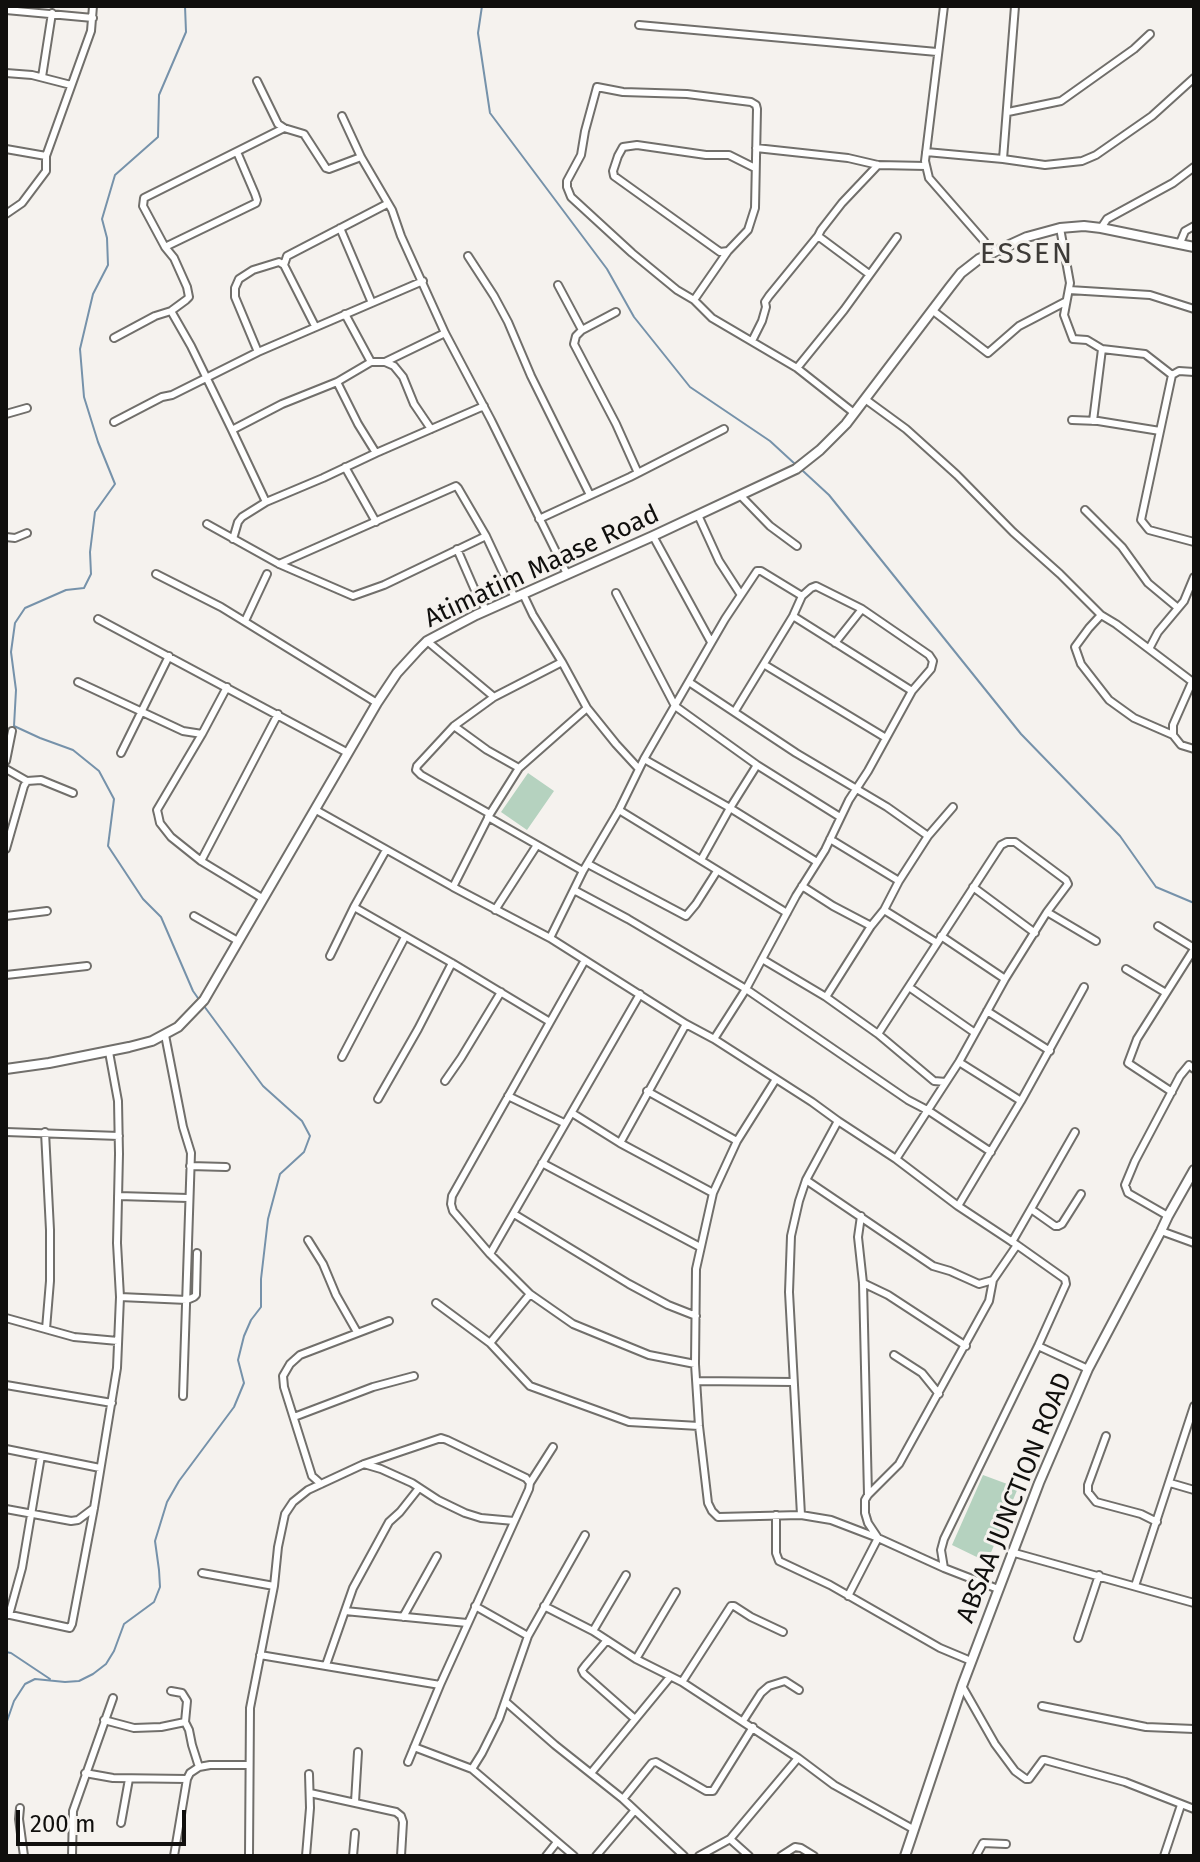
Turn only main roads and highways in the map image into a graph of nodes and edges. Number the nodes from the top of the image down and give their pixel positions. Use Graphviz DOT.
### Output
graph roads {
  1 [pos="1194,247"];
  2 [pos="6,1069"];
  3 [pos="1194,1170"];
  4 [pos="905,1856"];
  1 -- 2 [label="main road, Atimatim Maase Road"];
  3 -- 4 [label="main road, ABSAA JUNCTION ROAD"];
}
